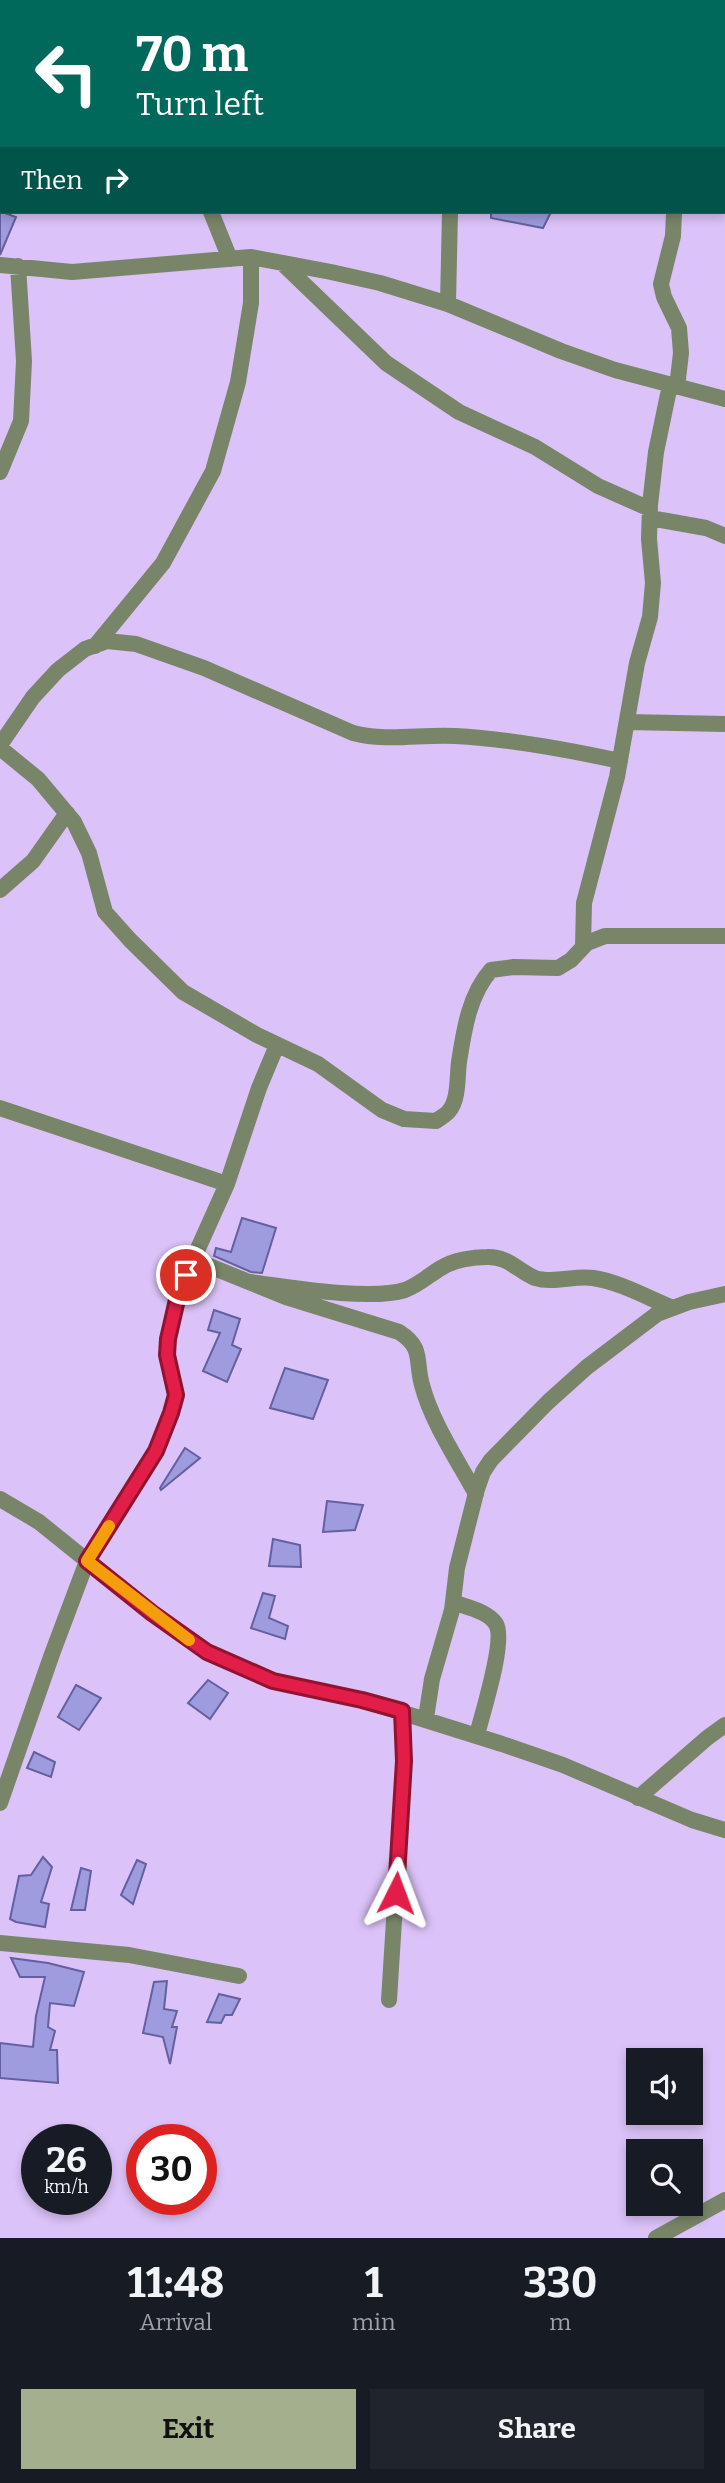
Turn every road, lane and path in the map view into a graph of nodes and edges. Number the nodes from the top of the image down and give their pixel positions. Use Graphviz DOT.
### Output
graph roads {
  1 [pos="212,214"];
  2 [pos="450,214"];
  3 [pos="674,214"];
  4 [pos="251,257"];
  5 [pos="230,259"];
  6 [pos="282,263"];
  7 [pos="0,265"];
  8 [pos="18,266"];
  9 [pos="448,304"];
  10 [pos="674,386"];
  11 [pos="725,399"];
  12 [pos="0,472"];
  13 [pos="650,514"];
  14 [pos="725,536"];
  15 [pos="95,646"];
  16 [pos="627,722"];
  17 [pos="725,724"];
  18 [pos="0,747"];
  19 [pos="620,761"];
  20 [pos="67,813"];
  21 [pos="0,890"];
  22 [pos="725,936"];
  23 [pos="583,947"];
  24 [pos="277,1045"];
  25 [pos="0,1108"];
  26 [pos="226,1184"];
  27 [pos="192,1259"];
  28 [pos="250,1282"];
  29 [pos="725,1294"];
  30 [pos="673,1308"];
  31 [pos="476,1494"];
  32 [pos="0,1499"];
  33 [pos="87,1561"];
  34 [pos="453,1602"];
  35 [pos="402,1711"];
  36 [pos="426,1718"];
  37 [pos="725,1725"];
  38 [pos="477,1735"];
  39 [pos="638,1798"];
  40 [pos="0,1803"];
  41 [pos="725,1830"];
  42 [pos="0,1943"];
  43 [pos="239,1976"];
  44 [pos="389,2000"];
  45 [pos="725,2200"];
  46 [pos="656,2238"];
  1 -- 5 [label="street"];
  2 -- 9 [label="street"];
  3 -- 10 [label="street"];
  4 -- 5 [label="street"];
  4 -- 6 [label="street"];
  4 -- 15 [label="street"];
  5 -- 8 [label="street"];
  6 -- 9 [label="street"];
  6 -- 13 [label="street"];
  7 -- 8 [label="street"];
  8 -- 12 [label="street"];
  9 -- 10 [label="street"];
  10 -- 11 [label="street"];
  10 -- 13 [label="street"];
  13 -- 14 [label="street"];
  13 -- 16 [label="street"];
  15 -- 18 [label="street"];
  15 -- 19 [label="street"];
  16 -- 17 [label="street"];
  16 -- 19 [label="street"];
  18 -- 20 [label="street"];
  19 -- 23 [label="street"];
  20 -- 21 [label="street"];
  20 -- 24 [label="street"];
  22 -- 23 [label="street"];
  23 -- 24 [label="street"];
  24 -- 26 [label="street"];
  25 -- 26 [label="street"];
  26 -- 27 [label="street"];
  27 -- 28 [label="street"];
  27 -- 33 [label="street"];
  28 -- 30 [label="street"];
  28 -- 31 [label="street"];
  29 -- 30 [label="street"];
  30 -- 31 [label="street"];
  31 -- 34 [label="street"];
  32 -- 33 [label="street"];
  33 -- 35 [label="street"];
  33 -- 40 [label="street"];
  34 -- 36 [label="street"];
  34 -- 38 [label="street"];
  35 -- 36 [label="street"];
  35 -- 44 [label="street"];
  36 -- 38 [label="street"];
  37 -- 39 [label="street"];
  38 -- 39 [label="street"];
  39 -- 41 [label="street"];
  42 -- 43 [label="street"];
  45 -- 46 [label="street"];
}
